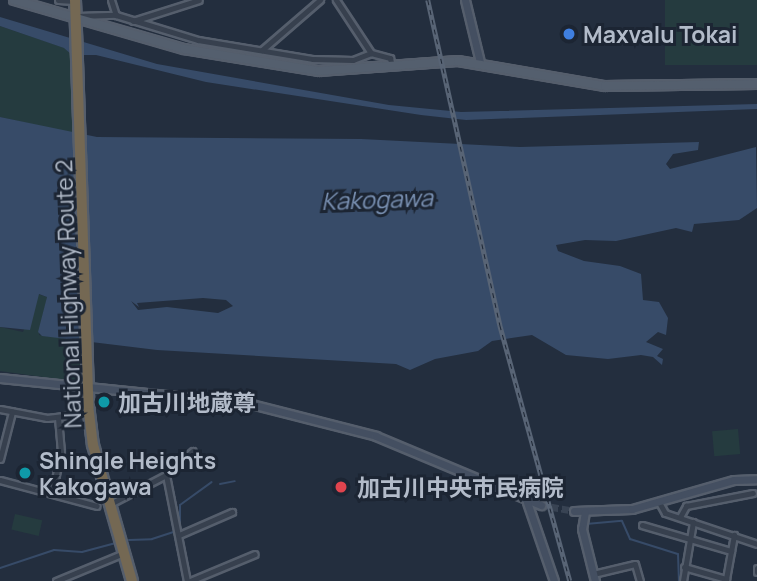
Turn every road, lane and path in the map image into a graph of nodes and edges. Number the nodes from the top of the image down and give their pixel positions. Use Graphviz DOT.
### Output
graph roads {
  1 [pos="14,0"];
  2 [pos="58,0"];
  3 [pos="76,0"];
  4 [pos="111,0"];
  5 [pos="199,0"];
  6 [pos="304,0"];
  7 [pos="320,0"];
  8 [pos="336,0"];
  9 [pos="465,0"];
  10 [pos="306,8"];
  11 [pos="116,15"];
  12 [pos="78,21"];
  13 [pos="133,22"];
  14 [pos="262,50"];
  15 [pos="371,53"];
  16 [pos="480,62"];
  17 [pos="392,67"];
  18 [pos="757,84"];
  19 [pos="0,377"];
  20 [pos="89,387"];
  21 [pos="0,408"];
  22 [pos="12,412"];
  23 [pos="89,413"];
  24 [pos="58,418"];
  25 [pos="194,451"];
  26 [pos="0,459"];
  27 [pos="166,475"];
  28 [pos="757,479"];
  29 [pos="0,480"];
  30 [pos="52,493"];
  31 [pos="754,493"];
  32 [pos="527,502"];
  33 [pos="660,504"];
  34 [pos="110,505"];
  35 [pos="541,505"];
  36 [pos="97,506"];
  37 [pos="574,510"];
  38 [pos="232,512"];
  39 [pos="585,512"];
  40 [pos="680,517"];
  41 [pos="693,522"];
  42 [pos="642,525"];
  43 [pos="178,532"];
  44 [pos="734,535"];
  45 [pos="688,539"];
  46 [pos="757,544"];
  47 [pos="731,551"];
  48 [pos="124,553"];
  49 [pos="255,554"];
  50 [pos="684,567"];
  51 [pos="594,577"];
  52 [pos="203,579"];
  53 [pos="56,581"];
  54 [pos="132,581"];
  55 [pos="188,581"];
  56 [pos="554,581"];
  57 [pos="640,581"];
  58 [pos="683,581"];
  1 -- 12 [label="main road"];
  2 -- 3 [label="street"];
  3 -- 12 [label="highway, National Highway Route 2"];
  4 -- 11 [label="street"];
  5 -- 13 [label="street"];
  6 -- 10 [label="street"];
  7 -- 10 [label="street"];
  8 -- 15 [label="street"];
  9 -- 16 [label="street"];
  10 -- 14 [label="street"];
  11 -- 12 [label="street"];
  11 -- 13 [label="street"];
  12 -- 17 [label="main road"];
  12 -- 20 [label="highway, National Highway Route 2"];
  13 -- 14 [label="street"];
  14 -- 15 [label="street"];
  15 -- 17 [label="street"];
  16 -- 17 [label="main road"];
  16 -- 18 [label="main road"];
  19 -- 20 [label="street"];
  20 -- 23 [label="highway, National Highway Route 2"];
  20 -- 32 [label="street"];
  21 -- 22 [label="street"];
  22 -- 24 [label="street"];
  22 -- 26 [label="street"];
  23 -- 24 [label="street"];
  23 -- 34 [label="highway, National Highway Route 2"];
  24 -- 30 [label="street"];
  25 -- 27 [label="street"];
  27 -- 34 [label="street"];
  27 -- 43 [label="street"];
  28 -- 33 [label="street"];
  29 -- 30 [label="street"];
  30 -- 36 [label="street"];
  31 -- 40 [label="street"];
  32 -- 35 [label="street"];
  32 -- 56 [label="street"];
  33 -- 39 [label="street"];
  33 -- 40 [label="street"];
  34 -- 48 [label="highway, National Highway Route 2"];
  37 -- 39 [label="street"];
  38 -- 43 [label="street"];
  39 -- 51 [label="street"];
  40 -- 41 [label="street"];
  41 -- 44 [label="street"];
  41 -- 45 [label="street"];
  42 -- 45 [label="street"];
  43 -- 55 [label="street"];
  44 -- 46 [label="street"];
  44 -- 47 [label="street"];
  45 -- 47 [label="street"];
  45 -- 50 [label="street"];
  47 -- 50 [label="street"];
  48 -- 53 [label="street"];
  48 -- 54 [label="highway, National Highway Route 2"];
  49 -- 52 [label="street"];
  50 -- 58 [label="street"];
  51 -- 57 [label="street"];
  52 -- 55 [label="street"];
}
